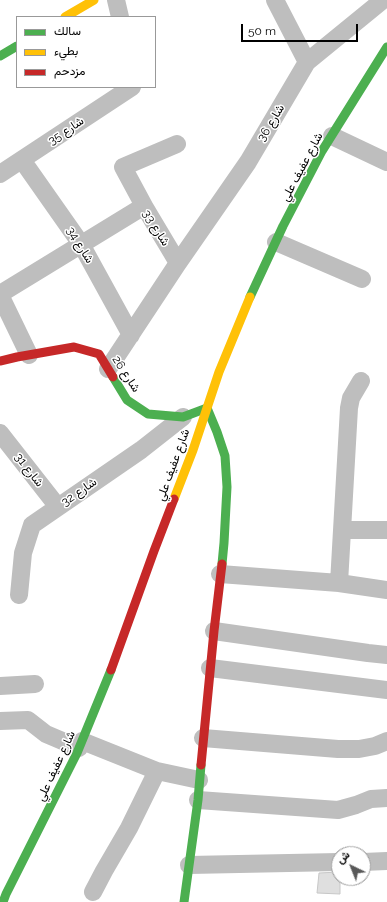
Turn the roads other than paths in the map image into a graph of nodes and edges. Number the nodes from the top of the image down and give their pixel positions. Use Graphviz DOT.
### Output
graph roads {
  1 [pos="94,0"];
  2 [pos="116,0"];
  3 [pos="274,0"];
  4 [pos="383,0"];
  5 [pos="67,16"];
  6 [pos="120,16"];
  7 [pos="16,47"];
  8 [pos="387,47"];
  9 [pos="0,56"];
  10 [pos="307,62"];
  11 [pos="380,69"];
  12 [pos="130,88"];
  13 [pos="332,136"];
  14 [pos="177,144"];
  15 [pos="22,160"];
  16 [pos="387,162"];
  17 [pos="0,174"];
  18 [pos="144,206"];
  19 [pos="276,242"];
  20 [pos="81,244"];
  21 [pos="178,263"];
  22 [pos="362,279"];
  23 [pos="0,294"];
  24 [pos="131,335"];
  25 [pos="29,355"];
  26 [pos="0,361"];
  27 [pos="108,369"];
  28 [pos="361,381"];
  29 [pos="207,408"];
  30 [pos="184,417"];
  31 [pos="0,433"];
  32 [pos="58,507"];
  33 [pos="342,530"];
  34 [pos="387,530"];
  35 [pos="220,574"];
  36 [pos="339,583"];
  37 [pos="387,590"];
  38 [pos="19,595"];
  39 [pos="214,631"];
  40 [pos="387,655"];
  41 [pos="210,668"];
  42 [pos="35,684"];
  43 [pos="0,686"];
  44 [pos="387,690"];
  45 [pos="0,721"];
  46 [pos="204,738"];
  47 [pos="387,741"];
  48 [pos="80,744"];
  49 [pos="157,771"];
  50 [pos="200,780"];
  51 [pos="387,798"];
  52 [pos="198,800"];
  53 [pos="387,861"];
  54 [pos="331,862"];
  55 [pos="371,862"];
  56 [pos="189,865"];
  57 [pos="93,892"];
  58 [pos="3,902"];
  59 [pos="184,902"];
  1 -- 5 [label="main road"];
  2 -- 6 [label="street"];
  3 -- 10 [label="street"];
  4 -- 10 [label="street, شارع 36"];
  7 -- 9 [label="main road"];
  8 -- 11 [label="main road, شارع عفيف علي"];
  10 -- 21 [label="street, شارع 36"];
  11 -- 13 [label="main road, شارع عفيف علي"];
  12 -- 15 [label="street, شارع 35"];
  13 -- 16 [label="street"];
  13 -- 19 [label="main road, شارع عفيف علي"];
  14 -- 18 [label="street"];
  15 -- 17 [label="street, شارع 35"];
  15 -- 20 [label="street, شارع 34"];
  18 -- 20 [label="street, شارع 33"];
  18 -- 21 [label="street, شارع 33"];
  19 -- 22 [label="street"];
  19 -- 29 [label="main road, شارع عفيف علي"];
  20 -- 23 [label="street, شارع 33"];
  20 -- 24 [label="street, شارع 34"];
  21 -- 24 [label="street"];
  23 -- 25 [label="street"];
  24 -- 27 [label="street"];
  25 -- 26 [label="main road, شارع 26"];
  25 -- 27 [label="main road, شارع 26"];
  27 -- 30 [label="main road, شارع 26"];
  28 -- 33 [label="street"];
  29 -- 30 [label="main road, شارع 26"];
  29 -- 35 [label="main road"];
  29 -- 48 [label="main road, شارع عفيف علي"];
  30 -- 32 [label="street, شارع 32"];
  31 -- 32 [label="street, شارع 31"];
  32 -- 38 [label="street, شارع 32"];
  33 -- 34 [label="street"];
  33 -- 36 [label="street"];
  35 -- 36 [label="street"];
  35 -- 39 [label="main road"];
  36 -- 37 [label="street"];
  39 -- 40 [label="street"];
  39 -- 41 [label="main road"];
  41 -- 44 [label="street"];
  41 -- 46 [label="main road"];
  42 -- 43 [label="street"];
  45 -- 48 [label="street"];
  46 -- 47 [label="street"];
  46 -- 50 [label="main road"];
  48 -- 49 [label="street"];
  48 -- 58 [label="main road, شارع عفيف علي"];
  49 -- 50 [label="street"];
  49 -- 57 [label="street"];
  50 -- 52 [label="main road"];
  51 -- 52 [label="street"];
  52 -- 56 [label="main road"];
  53 -- 55 [label="street"];
  54 -- 56 [label="street"];
  56 -- 59 [label="main road"];
}
